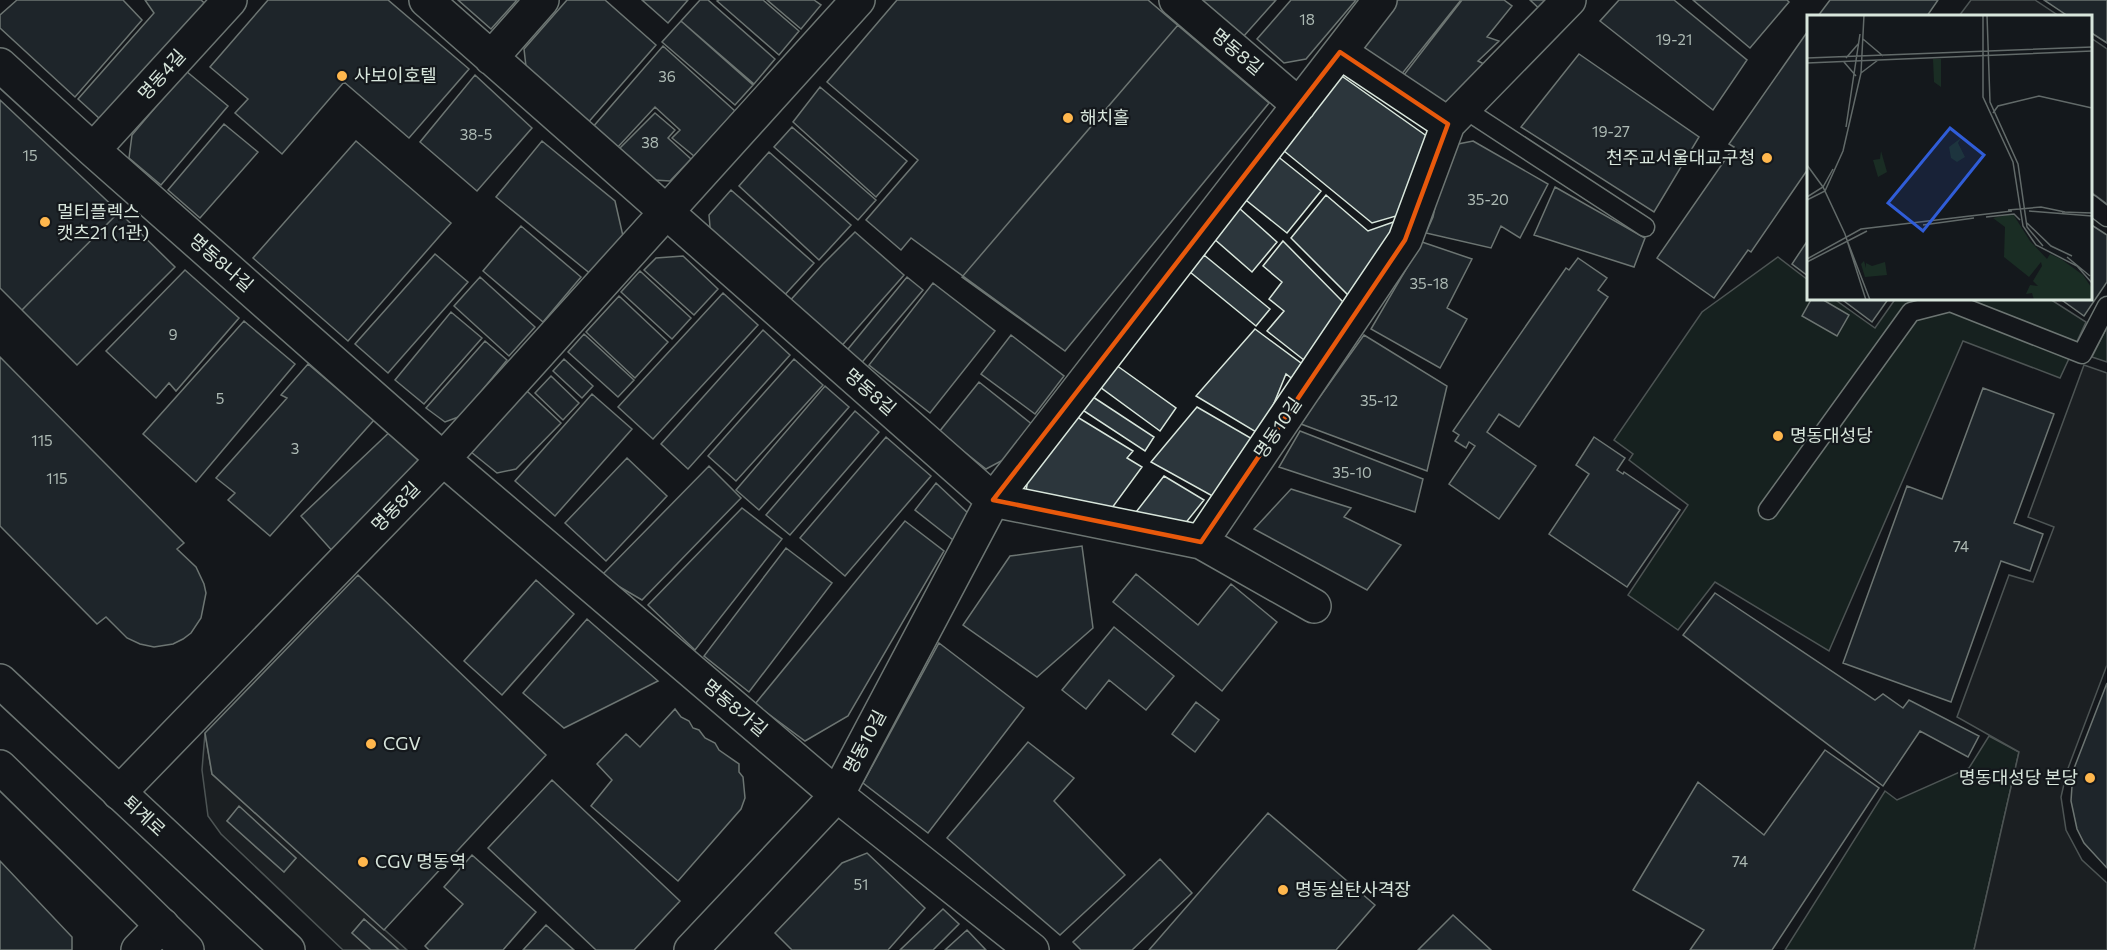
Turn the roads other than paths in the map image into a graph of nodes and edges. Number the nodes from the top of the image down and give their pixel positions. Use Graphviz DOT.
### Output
graph roads {
  1 [pos="230,0"];
  2 [pos="426,0"];
  3 [pos="542,0"];
  4 [pos="858,0"];
  5 [pos="1176,0"];
  6 [pos="1380,0"];
  7 [pos="1569,0"];
  8 [pos="1340,52"];
  9 [pos="491,58"];
  10 [pos="0,64"];
  11 [pos="1299,105"];
  12 [pos="1455,116"];
  13 [pos="93,150"];
  14 [pos="2092,205"];
  15 [pos="666,213"];
  16 [pos="2107,217"];
  17 [pos="1645,227"];
  18 [pos="2107,306"];
  19 [pos="443,459"];
  20 [pos="993,500"];
  21 [pos="1768,510"];
  22 [pos="1201,543"];
  23 [pos="1314,606"];
  24 [pos="0,681"];
  25 [pos="0,767"];
  26 [pos="119,793"];
  27 [pos="837,795"];
  28 [pos="162,925"];
  29 [pos="138,950"];
  30 [pos="187,950"];
  31 [pos="288,950"];
  32 [pos="691,950"];
  33 [pos="1032,950"];
  1 -- 13 [label="street, 명동4길"];
  2 -- 9 [label="street, 명동8길"];
  3 -- 9 [label="street"];
  4 -- 15 [label="street, 명동8길"];
  5 -- 11 [label="street, 명동8길"];
  6 -- 8 [label="street, 명동10길"];
  7 -- 12 [label="street, 명동10길"];
  8 -- 11 [label="street, 명동10길"];
  8 -- 12 [label="street"];
  9 -- 15 [label="street, 명동8길"];
  10 -- 13 [label="street, 명동8나길"];
  11 -- 20 [label="street, 명동10길"];
  12 -- 17 [label="lane"];
  12 -- 22 [label="street, 명동10길"];
  13 -- 19 [label="street, 명동8나길"];
  14 -- 16 [label="lane"];
  15 -- 19 [label="street, 명동8길"];
  15 -- 20 [label="street, 명동8길"];
  18 -- 21 [label="lane"];
  19 -- 26 [label="street, 명동8길"];
  19 -- 27 [label="street, 명동8가길"];
  20 -- 22 [label="street"];
  20 -- 27 [label="street, 명동10길"];
  22 -- 23 [label="street"];
  24 -- 26 [label="street, 퇴계로"];
  25 -- 28 [label="street"];
  26 -- 31 [label="street, 퇴계로"];
  27 -- 32 [label="street, 명동10길"];
  27 -- 33 [label="street, 명동8가길"];
  28 -- 29 [label="street"];
  28 -- 30 [label="street"];
}
